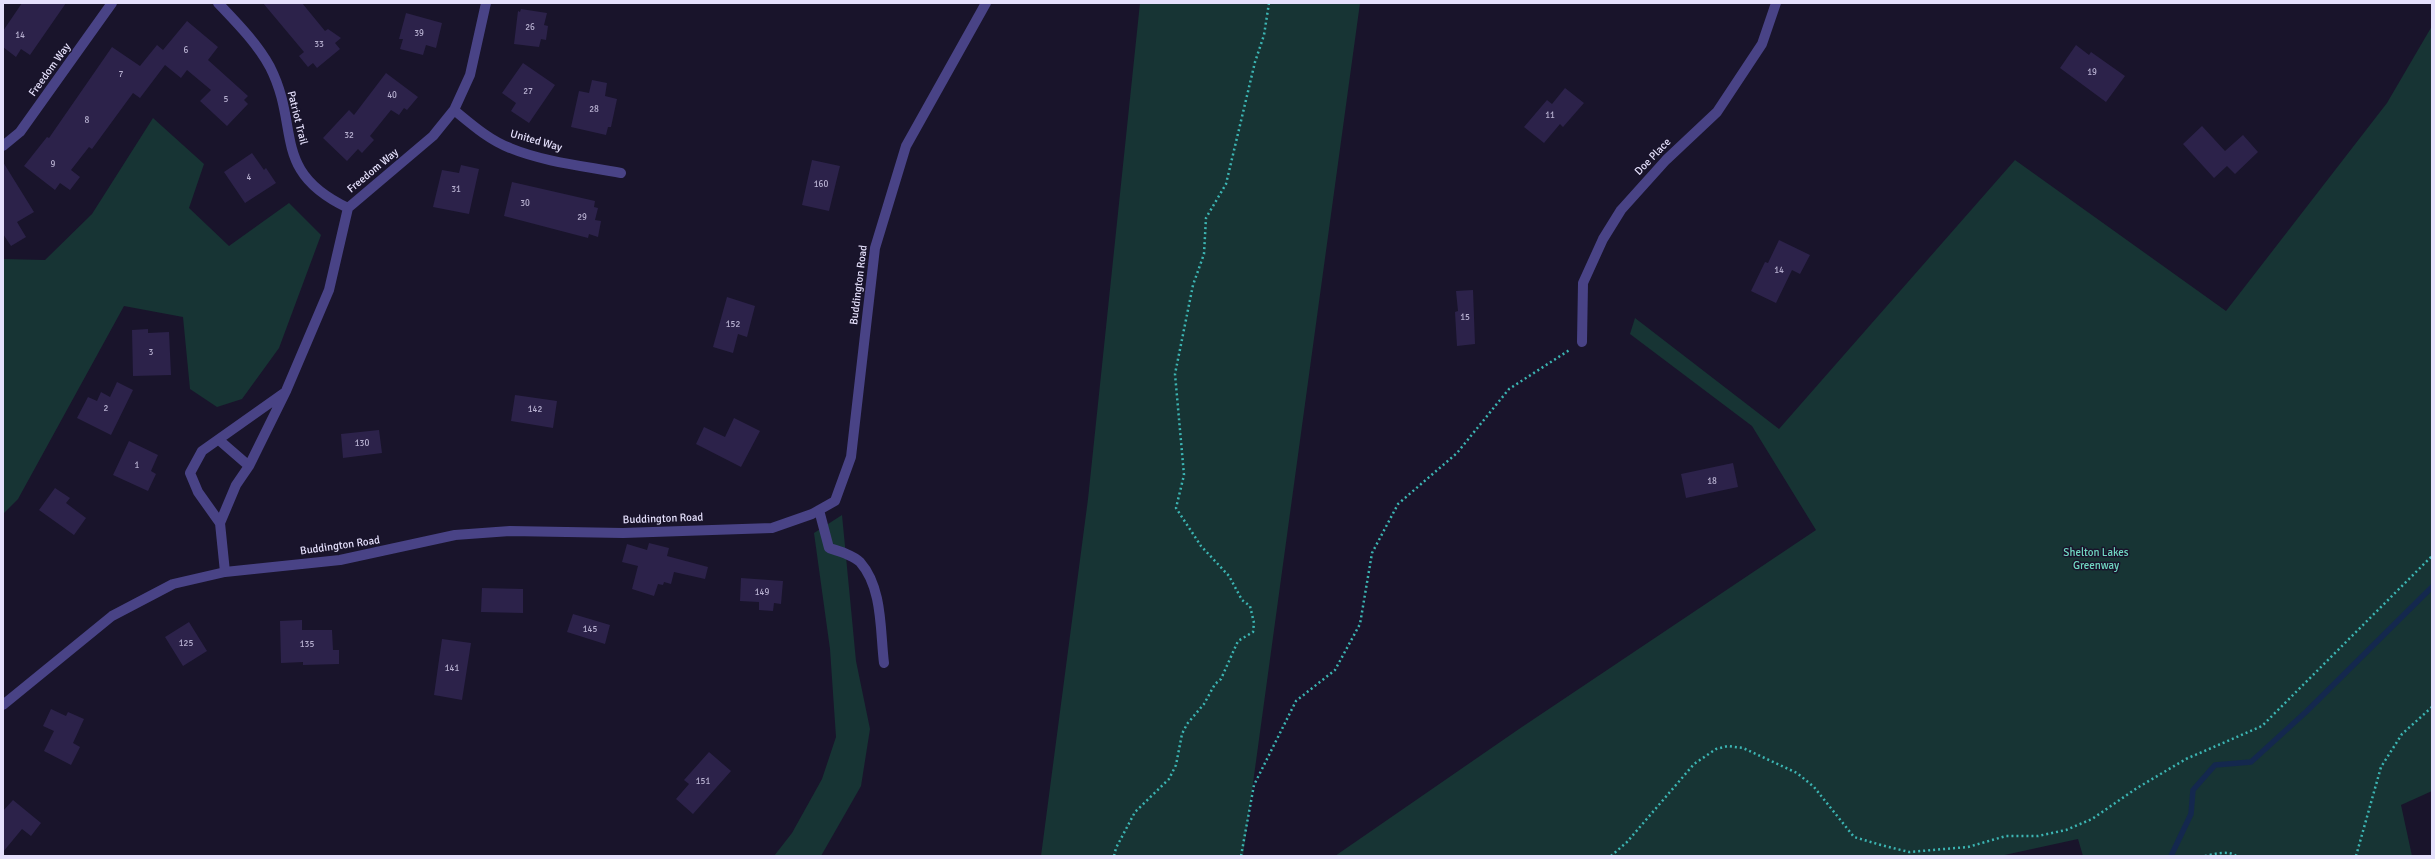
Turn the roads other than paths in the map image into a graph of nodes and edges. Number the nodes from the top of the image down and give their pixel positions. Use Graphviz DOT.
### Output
graph roads {
  1 [pos="112,3"];
  2 [pos="218,3"];
  3 [pos="486,3"];
  4 [pos="986,3"];
  5 [pos="1776,3"];
  6 [pos="454,110"];
  7 [pos="3,146"];
  8 [pos="620,173"];
  9 [pos="348,208"];
  10 [pos="1582,342"];
  11 [pos="286,391"];
  12 [pos="219,440"];
  13 [pos="249,466"];
  14 [pos="819,510"];
  15 [pos="220,523"];
  16 [pos="226,572"];
  17 [pos="884,663"];
  18 [pos="3,705"];
  1 -- 7 [label="street, Freedom Way"];
  2 -- 9 [label="street, Patriot Trail"];
  3 -- 6 [label="street, Freedom Way"];
  4 -- 14 [label="street, Buddington Road"];
  5 -- 10 [label="street, Doe Place"];
  6 -- 8 [label="street, United Way"];
  6 -- 9 [label="street, Freedom Way"];
  9 -- 11 [label="street, Freedom Way"];
  11 -- 12 [label="street, Freedom Way"];
  11 -- 13 [label="street, Freedom Way"];
  12 -- 13 [label="street"];
  12 -- 15 [label="street, Freedom Way"];
  13 -- 15 [label="street, Freedom Way"];
  14 -- 16 [label="street, Buddington Road"];
  14 -- 17 [label="street"];
  15 -- 16 [label="street, Freedom Way"];
  16 -- 18 [label="street, Buddington Road"];
}
